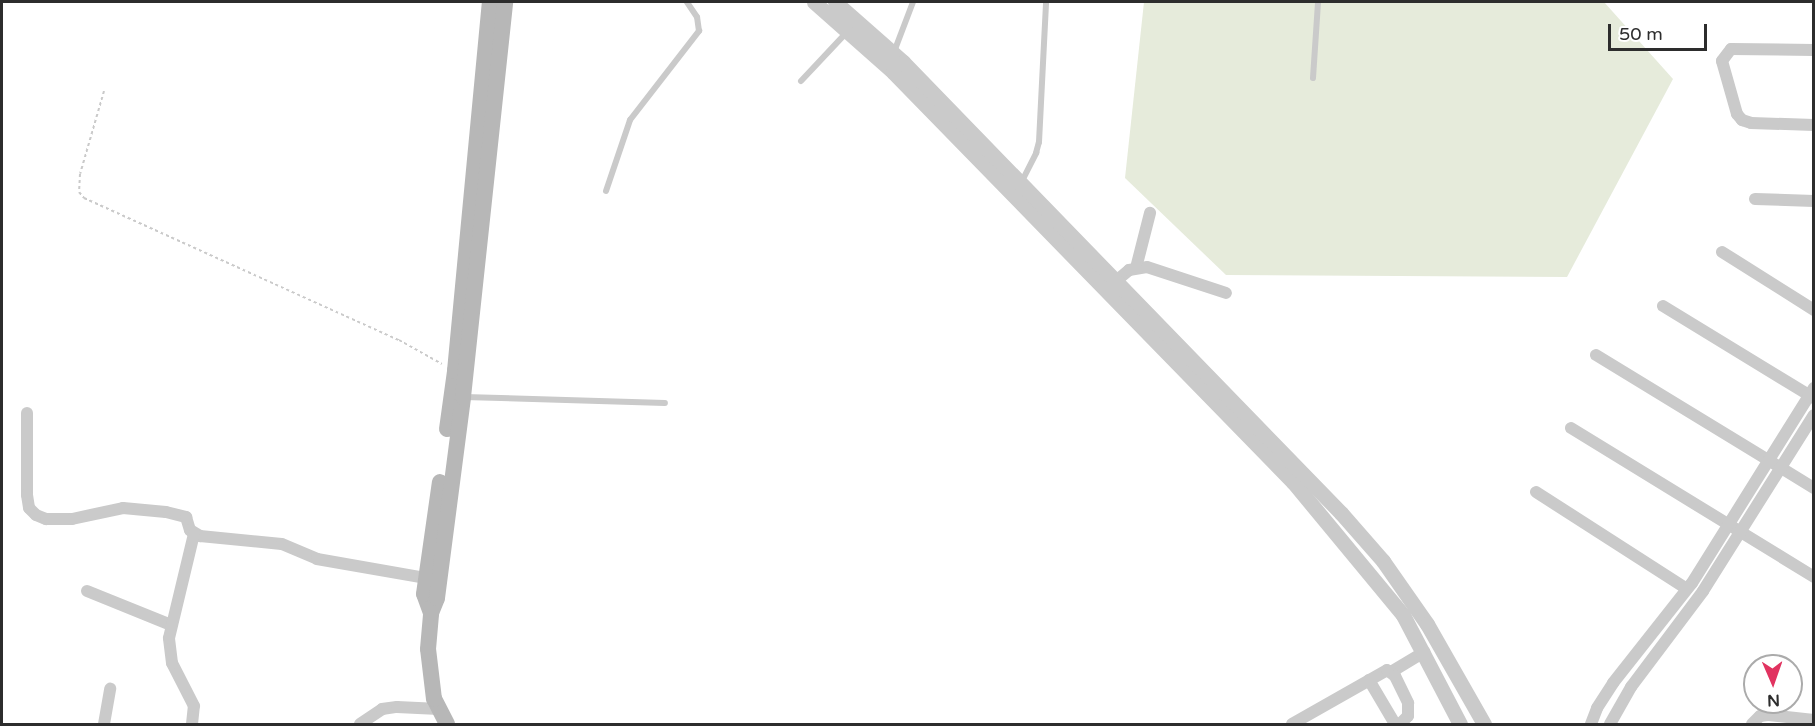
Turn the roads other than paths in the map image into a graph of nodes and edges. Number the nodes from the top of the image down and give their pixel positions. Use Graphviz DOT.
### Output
graph roads {
  1 [pos="490,2"];
  2 [pos="506,2"];
  3 [pos="687,2"];
  4 [pos="814,2"];
  5 [pos="835,2"];
  6 [pos="913,2"];
  7 [pos="1046,2"];
  8 [pos="1318,2"];
  9 [pos="853,27"];
  10 [pos="1814,50"];
  11 [pos="894,54"];
  12 [pos="1313,78"];
  13 [pos="801,81"];
  14 [pos="1814,125"];
  15 [pos="1021,184"];
  16 [pos="606,191"];
  17 [pos="1755,199"];
  18 [pos="1814,201"];
  19 [pos="1150,213"];
  20 [pos="1722,252"];
  21 [pos="1136,268"];
  22 [pos="1116,281"];
  23 [pos="1226,293"];
  24 [pos="1664,306"];
  25 [pos="1814,310"];
  26 [pos="1596,355"];
  27 [pos="1812,394"];
  28 [pos="463,397"];
  29 [pos="665,403"];
  30 [pos="27,413"];
  31 [pos="1814,415"];
  32 [pos="1571,428"];
  33 [pos="1768,460"];
  34 [pos="1780,468"];
  35 [pos="1814,488"];
  36 [pos="1536,492"];
  37 [pos="1728,525"];
  38 [pos="1740,533"];
  39 [pos="194,534"];
  40 [pos="426,578"];
  41 [pos="1814,578"];
  42 [pos="1687,589"];
  43 [pos="87,591"];
  44 [pos="431,613"];
  45 [pos="171,625"];
  46 [pos="1424,652"];
  47 [pos="1391,672"];
  48 [pos="1369,680"];
  49 [pos="110,689"];
  50 [pos="439,709"];
  51 [pos="1814,720"];
  52 [pos="104,724"];
  53 [pos="192,724"];
  54 [pos="360,724"];
  55 [pos="447,724"];
  56 [pos="1292,724"];
  57 [pos="1395,724"];
  58 [pos="1400,724"];
  59 [pos="1460,724"];
  60 [pos="1484,724"];
  61 [pos="1591,724"];
  62 [pos="1610,724"];
  63 [pos="1752,724"];
  1 -- 40 [label="main road"];
  2 -- 28 [label="main road"];
  3 -- 16 [label="lane"];
  4 -- 9 [label="street"];
  5 -- 9 [label="street"];
  6 -- 11 [label="lane"];
  7 -- 15 [label="lane"];
  8 -- 12 [label="lane"];
  9 -- 11 [label="street"];
  9 -- 13 [label="lane"];
  9 -- 46 [label="street"];
  10 -- 14 [label="street"];
  11 -- 15 [label="street"];
  15 -- 22 [label="street"];
  17 -- 18 [label="street"];
  19 -- 21 [label="street"];
  20 -- 25 [label="street"];
  21 -- 22 [label="street"];
  21 -- 23 [label="street"];
  22 -- 60 [label="street"];
  24 -- 27 [label="street"];
  26 -- 33 [label="street"];
  27 -- 33 [label="street"];
  28 -- 29 [label="lane"];
  28 -- 44 [label="main road"];
  30 -- 39 [label="street"];
  31 -- 34 [label="street"];
  32 -- 37 [label="street"];
  33 -- 34 [label="street"];
  33 -- 37 [label="street"];
  34 -- 35 [label="street"];
  34 -- 38 [label="street"];
  36 -- 42 [label="street"];
  37 -- 38 [label="street"];
  37 -- 42 [label="street"];
  38 -- 41 [label="street"];
  38 -- 62 [label="street"];
  39 -- 40 [label="street"];
  39 -- 45 [label="street"];
  40 -- 44 [label="main road"];
  42 -- 61 [label="street"];
  43 -- 45 [label="street"];
  44 -- 50 [label="main road"];
  45 -- 53 [label="street"];
  46 -- 47 [label="street"];
  46 -- 59 [label="street"];
  47 -- 48 [label="street"];
  47 -- 58 [label="street"];
  48 -- 56 [label="street"];
  48 -- 57 [label="street"];
  49 -- 52 [label="street"];
  50 -- 54 [label="street"];
  50 -- 55 [label="main road"];
  51 -- 63 [label="street"];
}
